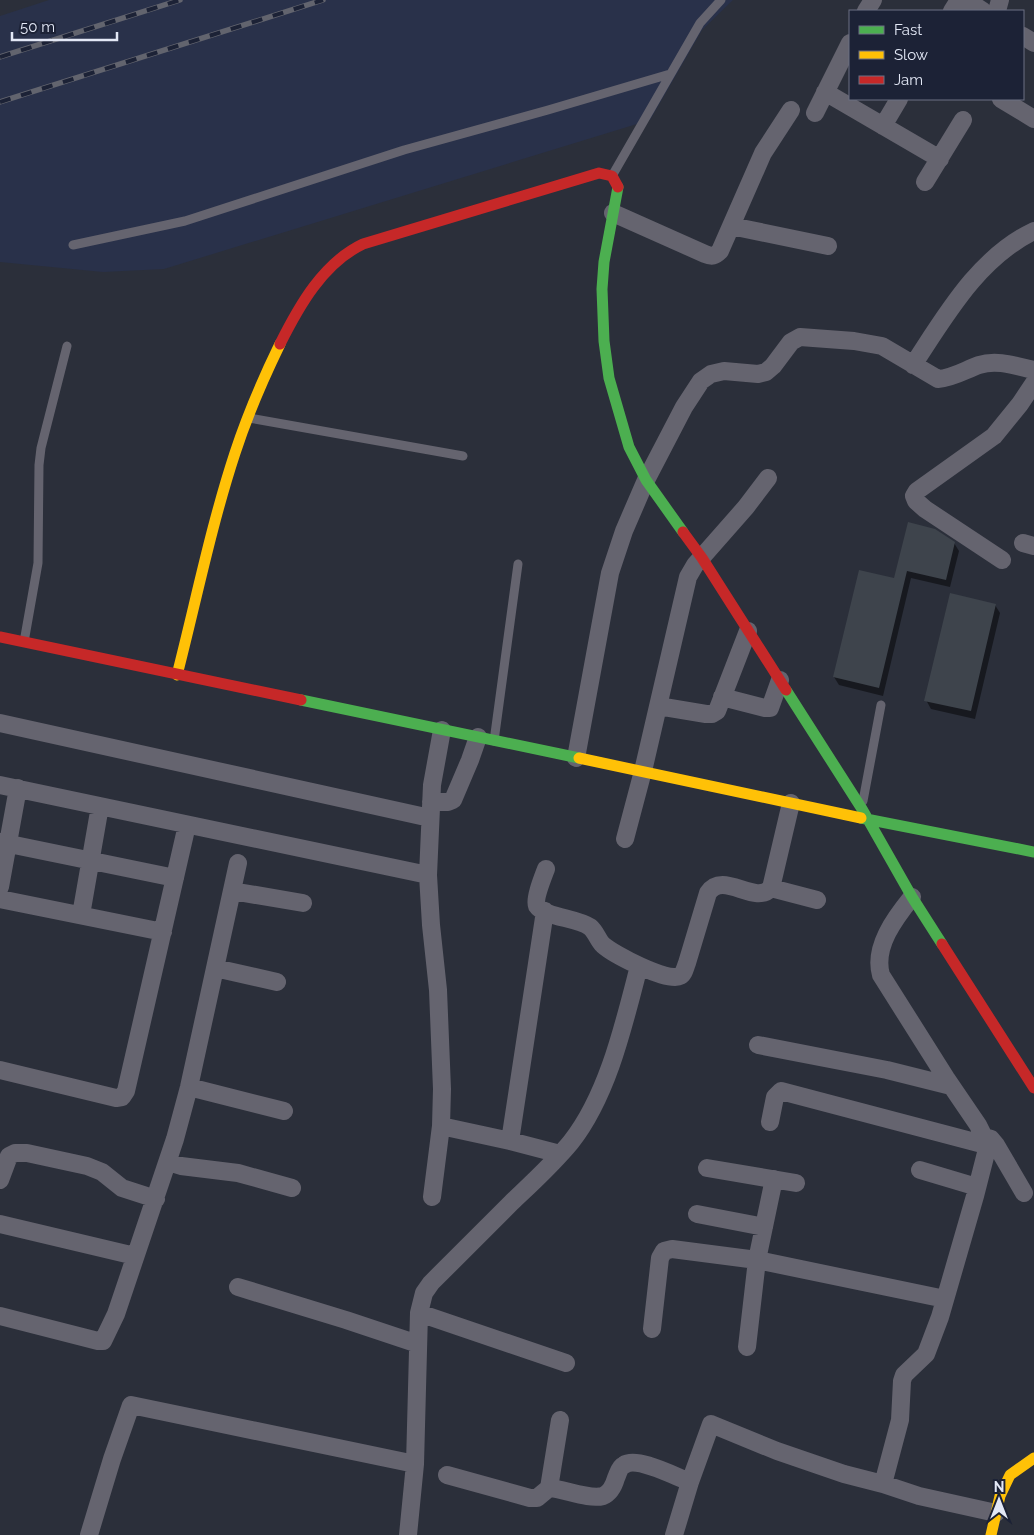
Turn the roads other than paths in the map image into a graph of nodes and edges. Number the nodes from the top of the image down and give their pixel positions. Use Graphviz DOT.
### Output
graph roads {
  1 [pos="721,0"];
  2 [pos="966,0"];
  3 [pos="981,10"];
  4 [pos="849,45"];
  5 [pos="670,74"];
  6 [pos="826,92"];
  7 [pos="898,100"];
  8 [pos="1003,100"];
  9 [pos="791,110"];
  10 [pos="815,113"];
  11 [pos="1034,119"];
  12 [pos="962,120"];
  13 [pos="883,126"];
  14 [pos="940,159"];
  15 [pos="612,176"];
  16 [pos="925,182"];
  17 [pos="613,213"];
  18 [pos="731,226"];
  19 [pos="1034,231"];
  20 [pos="73,245"];
  21 [pos="828,246"];
  22 [pos="67,346"];
  23 [pos="913,365"];
  24 [pos="1034,370"];
  25 [pos="1034,383"];
  26 [pos="249,418"];
  27 [pos="463,456"];
  28 [pos="768,478"];
  29 [pos="646,480"];
  30 [pos="702,558"];
  31 [pos="1002,560"];
  32 [pos="518,564"];
  33 [pos="748,631"];
  34 [pos="0,637"];
  35 [pos="24,642"];
  36 [pos="176,675"];
  37 [pos="780,680"];
  38 [pos="722,697"];
  39 [pos="658,706"];
  40 [pos="881,706"];
  41 [pos="0,723"];
  42 [pos="442,730"];
  43 [pos="486,739"];
  44 [pos="576,758"];
  45 [pos="643,771"];
  46 [pos="0,784"];
  47 [pos="18,788"];
  48 [pos="791,803"];
  49 [pos="100,806"];
  50 [pos="862,809"];
  51 [pos="430,810"];
  52 [pos="868,820"];
  53 [pos="188,825"];
  54 [pos="625,839"];
  55 [pos="4,843"];
  56 [pos="1034,852"];
  57 [pos="91,860"];
  58 [pos="238,863"];
  59 [pos="546,869"];
  60 [pos="428,875"];
  61 [pos="176,878"];
  62 [pos="0,887"];
  63 [pos="771,888"];
  64 [pos="232,891"];
  65 [pos="912,897"];
  66 [pos="0,899"];
  67 [pos="817,900"];
  68 [pos="302,903"];
  69 [pos="545,911"];
  70 [pos="81,916"];
  71 [pos="163,932"];
  72 [pos="639,966"];
  73 [pos="214,968"];
  74 [pos="277,982"];
  75 [pos="758,1045"];
  76 [pos="0,1070"];
  77 [pos="951,1086"];
  78 [pos="189,1087"];
  79 [pos="1034,1088"];
  80 [pos="284,1111"];
  81 [pos="770,1122"];
  82 [pos="441,1126"];
  83 [pos="510,1141"];
  84 [pos="985,1141"];
  85 [pos="560,1154"];
  86 [pos="168,1162"];
  87 [pos="707,1168"];
  88 [pos="920,1170"];
  89 [pos="774,1179"];
  90 [pos="0,1180"];
  91 [pos="796,1183"];
  92 [pos="977,1187"];
  93 [pos="292,1188"];
  94 [pos="1024,1193"];
  95 [pos="432,1197"];
  96 [pos="156,1199"];
  97 [pos="697,1214"];
  98 [pos="0,1224"];
  99 [pos="764,1227"];
  100 [pos="135,1256"];
  101 [pos="757,1260"];
  102 [pos="238,1287"];
  103 [pos="945,1299"];
  104 [pos="419,1313"];
  105 [pos="1,1320"];
  106 [pos="652,1329"];
  107 [pos="418,1344"];
  108 [pos="746,1347"];
  109 [pos="566,1363"];
  110 [pos="560,1420"];
  111 [pos="1034,1458"];
  112 [pos="415,1464"];
  113 [pos="447,1475"];
  114 [pos="690,1482"];
  115 [pos="883,1484"];
  116 [pos="549,1488"];
  117 [pos="996,1513"];
  118 [pos="89,1535"];
  119 [pos="408,1535"];
  120 [pos="674,1535"];
  121 [pos="991,1535"];
  1 -- 5 [label="lane"];
  2 -- 3 [label="street"];
  4 -- 6 [label="street"];
  5 -- 15 [label="lane"];
  5 -- 20 [label="lane"];
  6 -- 10 [label="street"];
  6 -- 13 [label="street"];
  7 -- 13 [label="street"];
  8 -- 11 [label="street"];
  9 -- 18 [label="street"];
  12 -- 14 [label="street"];
  13 -- 14 [label="street"];
  14 -- 16 [label="street"];
  15 -- 17 [label="street"];
  15 -- 26 [label="street"];
  17 -- 18 [label="street"];
  17 -- 29 [label="street"];
  18 -- 21 [label="street"];
  19 -- 23 [label="street"];
  22 -- 35 [label="lane"];
  23 -- 24 [label="street"];
  23 -- 29 [label="street"];
  25 -- 31 [label="street"];
  26 -- 27 [label="lane"];
  26 -- 36 [label="street"];
  28 -- 30 [label="street"];
  29 -- 30 [label="street"];
  29 -- 44 [label="street"];
  30 -- 33 [label="street"];
  30 -- 39 [label="street"];
  32 -- 43 [label="lane"];
  33 -- 37 [label="street"];
  33 -- 38 [label="street"];
  34 -- 35 [label="street"];
  35 -- 36 [label="street"];
  36 -- 42 [label="street"];
  37 -- 38 [label="street"];
  37 -- 50 [label="street"];
  38 -- 39 [label="street"];
  39 -- 45 [label="street"];
  40 -- 50 [label="lane"];
  41 -- 51 [label="street"];
  42 -- 43 [label="street"];
  42 -- 51 [label="street"];
  43 -- 44 [label="street"];
  43 -- 51 [label="street"];
  44 -- 45 [label="street"];
  45 -- 48 [label="street"];
  45 -- 54 [label="street"];
  46 -- 47 [label="street"];
  47 -- 49 [label="street"];
  47 -- 55 [label="street"];
  48 -- 52 [label="street"];
  48 -- 63 [label="street"];
  49 -- 53 [label="street"];
  49 -- 57 [label="street"];
  50 -- 52 [label="street"];
  51 -- 60 [label="street"];
  52 -- 56 [label="street"];
  52 -- 65 [label="street"];
  53 -- 60 [label="street"];
  53 -- 61 [label="street"];
  55 -- 57 [label="street"];
  55 -- 62 [label="street"];
  57 -- 61 [label="street"];
  57 -- 70 [label="street"];
  58 -- 64 [label="street"];
  59 -- 69 [label="street"];
  60 -- 82 [label="street"];
  61 -- 71 [label="street"];
  63 -- 67 [label="street"];
  63 -- 72 [label="street"];
  64 -- 68 [label="street"];
  64 -- 73 [label="street"];
  65 -- 77 [label="street"];
  65 -- 79 [label="street"];
  66 -- 70 [label="street"];
  69 -- 72 [label="street"];
  69 -- 83 [label="street"];
  70 -- 71 [label="street"];
  71 -- 76 [label="street"];
  72 -- 85 [label="street"];
  73 -- 74 [label="street"];
  73 -- 78 [label="street"];
  75 -- 77 [label="street"];
  77 -- 84 [label="street"];
  78 -- 80 [label="street"];
  78 -- 86 [label="street"];
  81 -- 84 [label="street"];
  82 -- 83 [label="street"];
  82 -- 95 [label="street"];
  83 -- 85 [label="street"];
  84 -- 92 [label="street"];
  84 -- 94 [label="street"];
  85 -- 104 [label="street"];
  86 -- 93 [label="street"];
  86 -- 96 [label="street"];
  87 -- 89 [label="street"];
  88 -- 92 [label="street"];
  89 -- 91 [label="street"];
  89 -- 99 [label="street"];
  90 -- 96 [label="street"];
  92 -- 103 [label="street"];
  96 -- 100 [label="street"];
  97 -- 99 [label="street"];
  98 -- 100 [label="street"];
  99 -- 101 [label="street"];
  100 -- 105 [label="street"];
  101 -- 103 [label="street"];
  101 -- 106 [label="street"];
  101 -- 108 [label="street"];
  102 -- 107 [label="street"];
  103 -- 115 [label="street"];
  104 -- 107 [label="street"];
  104 -- 109 [label="street"];
  107 -- 112 [label="street"];
  110 -- 116 [label="street"];
  111 -- 117 [label="street"];
  112 -- 118 [label="street"];
  112 -- 119 [label="street"];
  113 -- 116 [label="street"];
  114 -- 115 [label="street"];
  114 -- 116 [label="street"];
  114 -- 120 [label="street"];
  115 -- 117 [label="street"];
  117 -- 121 [label="street"];
}
